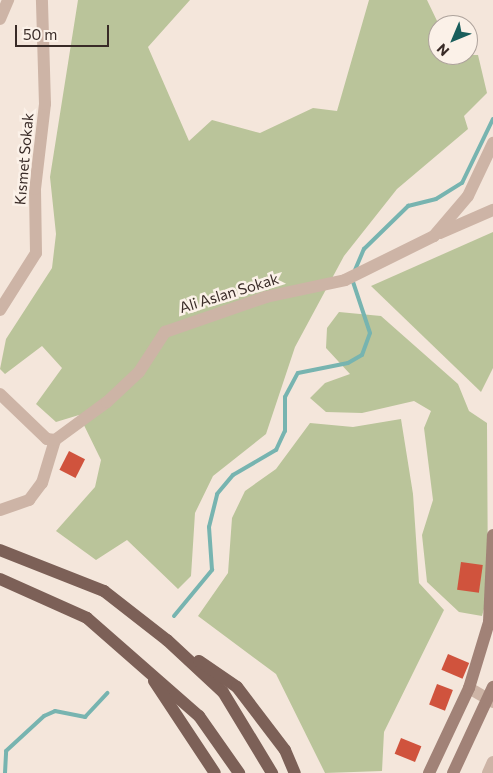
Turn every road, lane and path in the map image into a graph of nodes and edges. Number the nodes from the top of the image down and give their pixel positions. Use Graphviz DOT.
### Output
graph roads {
  1 [pos="8,0"];
  2 [pos="42,0"];
  3 [pos="0,19"];
  4 [pos="493,143"];
  5 [pos="493,210"];
  6 [pos="434,236"];
  7 [pos="0,310"];
  8 [pos="0,394"];
  9 [pos="54,440"];
  10 [pos="0,510"];
  11 [pos="493,535"];
  12 [pos="0,550"];
  13 [pos="0,580"];
  14 [pos="167,640"];
  15 [pos="139,661"];
  16 [pos="493,687"];
  17 [pos="469,688"];
  18 [pos="491,701"];
  19 [pos="493,762"];
  20 [pos="214,773"];
  21 [pos="239,773"];
  22 [pos="272,773"];
  23 [pos="295,773"];
  24 [pos="429,773"];
  25 [pos="453,773"];
  26 [pos="488,773"];
  1 -- 3 [label="street"];
  2 -- 7 [label="street, Kısmet Sokak"];
  4 -- 6 [label="street, Ali Aslan Sokak"];
  5 -- 6 [label="street"];
  6 -- 9 [label="street, Ali Aslan Sokak"];
  8 -- 9 [label="street"];
  9 -- 10 [label="street"];
  11 -- 17 [label="main road"];
  12 -- 14 [label="main road"];
  13 -- 15 [label="main road"];
  14 -- 22 [label="main road"];
  14 -- 23 [label="main road"];
  15 -- 20 [label="main road"];
  15 -- 21 [label="main road"];
  16 -- 18 [label="main road"];
  17 -- 18 [label="street"];
  17 -- 24 [label="main road"];
  18 -- 25 [label="main road"];
  19 -- 26 [label="street"];
}
